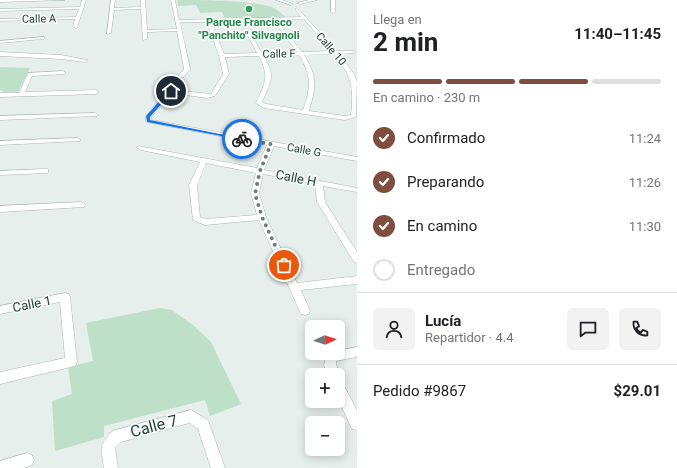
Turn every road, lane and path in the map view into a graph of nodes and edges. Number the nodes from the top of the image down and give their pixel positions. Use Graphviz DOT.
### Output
graph roads {
  1 [pos="63,0"];
  2 [pos="84,0"];
  3 [pos="113,0"];
  4 [pos="143,0"];
  5 [pos="278,0"];
  6 [pos="315,0"];
  7 [pos="333,0"];
  8 [pos="0,1"];
  9 [pos="174,3"];
  10 [pos="300,3"];
  11 [pos="291,4"];
  12 [pos="81,8"];
  13 [pos="144,8"];
  14 [pos="112,9"];
  15 [pos="0,10"];
  16 [pos="297,11"];
  17 [pos="333,12"];
  18 [pos="78,18"];
  19 [pos="305,18"];
  20 [pos="274,19"];
  21 [pos="0,20"];
  22 [pos="178,21"];
  23 [pos="209,21"];
  24 [pos="75,27"];
  25 [pos="179,30"];
  26 [pos="144,31"];
  27 [pos="250,31"];
  28 [pos="102,33"];
  29 [pos="42,38"];
  30 [pos="145,39"];
  31 [pos="0,42"];
  32 [pos="353,52"];
  33 [pos="335,53"];
  34 [pos="0,54"];
  35 [pos="299,54"];
  36 [pos="261,55"];
  37 [pos="222,56"];
  38 [pos="85,60"];
  39 [pos="63,73"];
  40 [pos="171,91"];
  41 [pos="96,92"];
  42 [pos="21,94"];
  43 [pos="0,95"];
  44 [pos="305,112"];
  45 [pos="95,115"];
  46 [pos="0,118"];
  47 [pos="78,140"];
  48 [pos="0,143"];
  49 [pos="271,144"];
  50 [pos="141,148"];
  51 [pos="357,159"];
  52 [pos="204,160"];
  53 [pos="260,171"];
  54 [pos="45,172"];
  55 [pos="0,173"];
  56 [pos="319,183"];
  57 [pos="357,190"];
  58 [pos="81,205"];
  59 [pos="0,209"];
  60 [pos="262,217"];
  61 [pos="357,260"];
  62 [pos="357,280"];
  63 [pos="294,287"];
  64 [pos="0,310"];
  65 [pos="305,311"];
  66 [pos="357,352"];
  67 [pos="331,368"];
  68 [pos="0,378"];
  69 [pos="345,400"];
  70 [pos="357,424"];
  71 [pos="27,460"];
  72 [pos="111,466"];
  73 [pos="3,467"];
  74 [pos="218,468"];
  1 -- 8 [label="street"];
  2 -- 12 [label="street"];
  3 -- 14 [label="street"];
  4 -- 13 [label="street"];
  5 -- 11 [label="street"];
  6 -- 10 [label="street"];
  7 -- 17 [label="street"];
  9 -- 22 [label="street"];
  12 -- 15 [label="street"];
  12 -- 18 [label="street"];
  13 -- 14 [label="street"];
  13 -- 26 [label="street"];
  14 -- 28 [label="street"];
  16 -- 19 [label="street, Calle 10"];
  18 -- 21 [label="street, Calle A"];
  18 -- 24 [label="street"];
  19 -- 20 [label="street"];
  19 -- 33 [label="street, Calle 10"];
  20 -- 23 [label="street"];
  20 -- 35 [label="street"];
  22 -- 23 [label="street"];
  22 -- 25 [label="street"];
  23 -- 37 [label="street"];
  25 -- 26 [label="street"];
  25 -- 40 [label="street"];
  26 -- 30 [label="street"];
  27 -- 36 [label="street"];
  29 -- 31 [label="street"];
  32 -- 33 [label="street, Calle F"];
  33 -- 35 [label="street, Calle F"];
  33 -- 44 [label="street, Calle 10"];
  34 -- 38 [label="street"];
  35 -- 36 [label="street, Calle F"];
  35 -- 44 [label="street"];
  36 -- 37 [label="street, Calle F"];
  36 -- 44 [label="street"];
  37 -- 40 [label="street"];
  39 -- 42 [label="street"];
  40 -- 49 [label="street, Calle G"];
  41 -- 42 [label="street"];
  42 -- 43 [label="street"];
  45 -- 46 [label="street"];
  47 -- 48 [label="street"];
  49 -- 51 [label="street, Calle G"];
  49 -- 53 [label="street"];
  50 -- 52 [label="street, Calle H"];
  52 -- 53 [label="street, Calle H"];
  52 -- 60 [label="street"];
  53 -- 56 [label="street, Calle H"];
  53 -- 60 [label="street"];
  54 -- 55 [label="street"];
  56 -- 57 [label="street, Calle H"];
  56 -- 61 [label="street"];
  58 -- 59 [label="street"];
  60 -- 63 [label="street"];
  62 -- 63 [label="street"];
  63 -- 65 [label="street"];
  64 -- 68 [label="street, Calle 1"];
  66 -- 67 [label="street"];
  69 -- 70 [label="street"];
  71 -- 73 [label="street"];
  72 -- 74 [label="street, Calle 7"];
}
